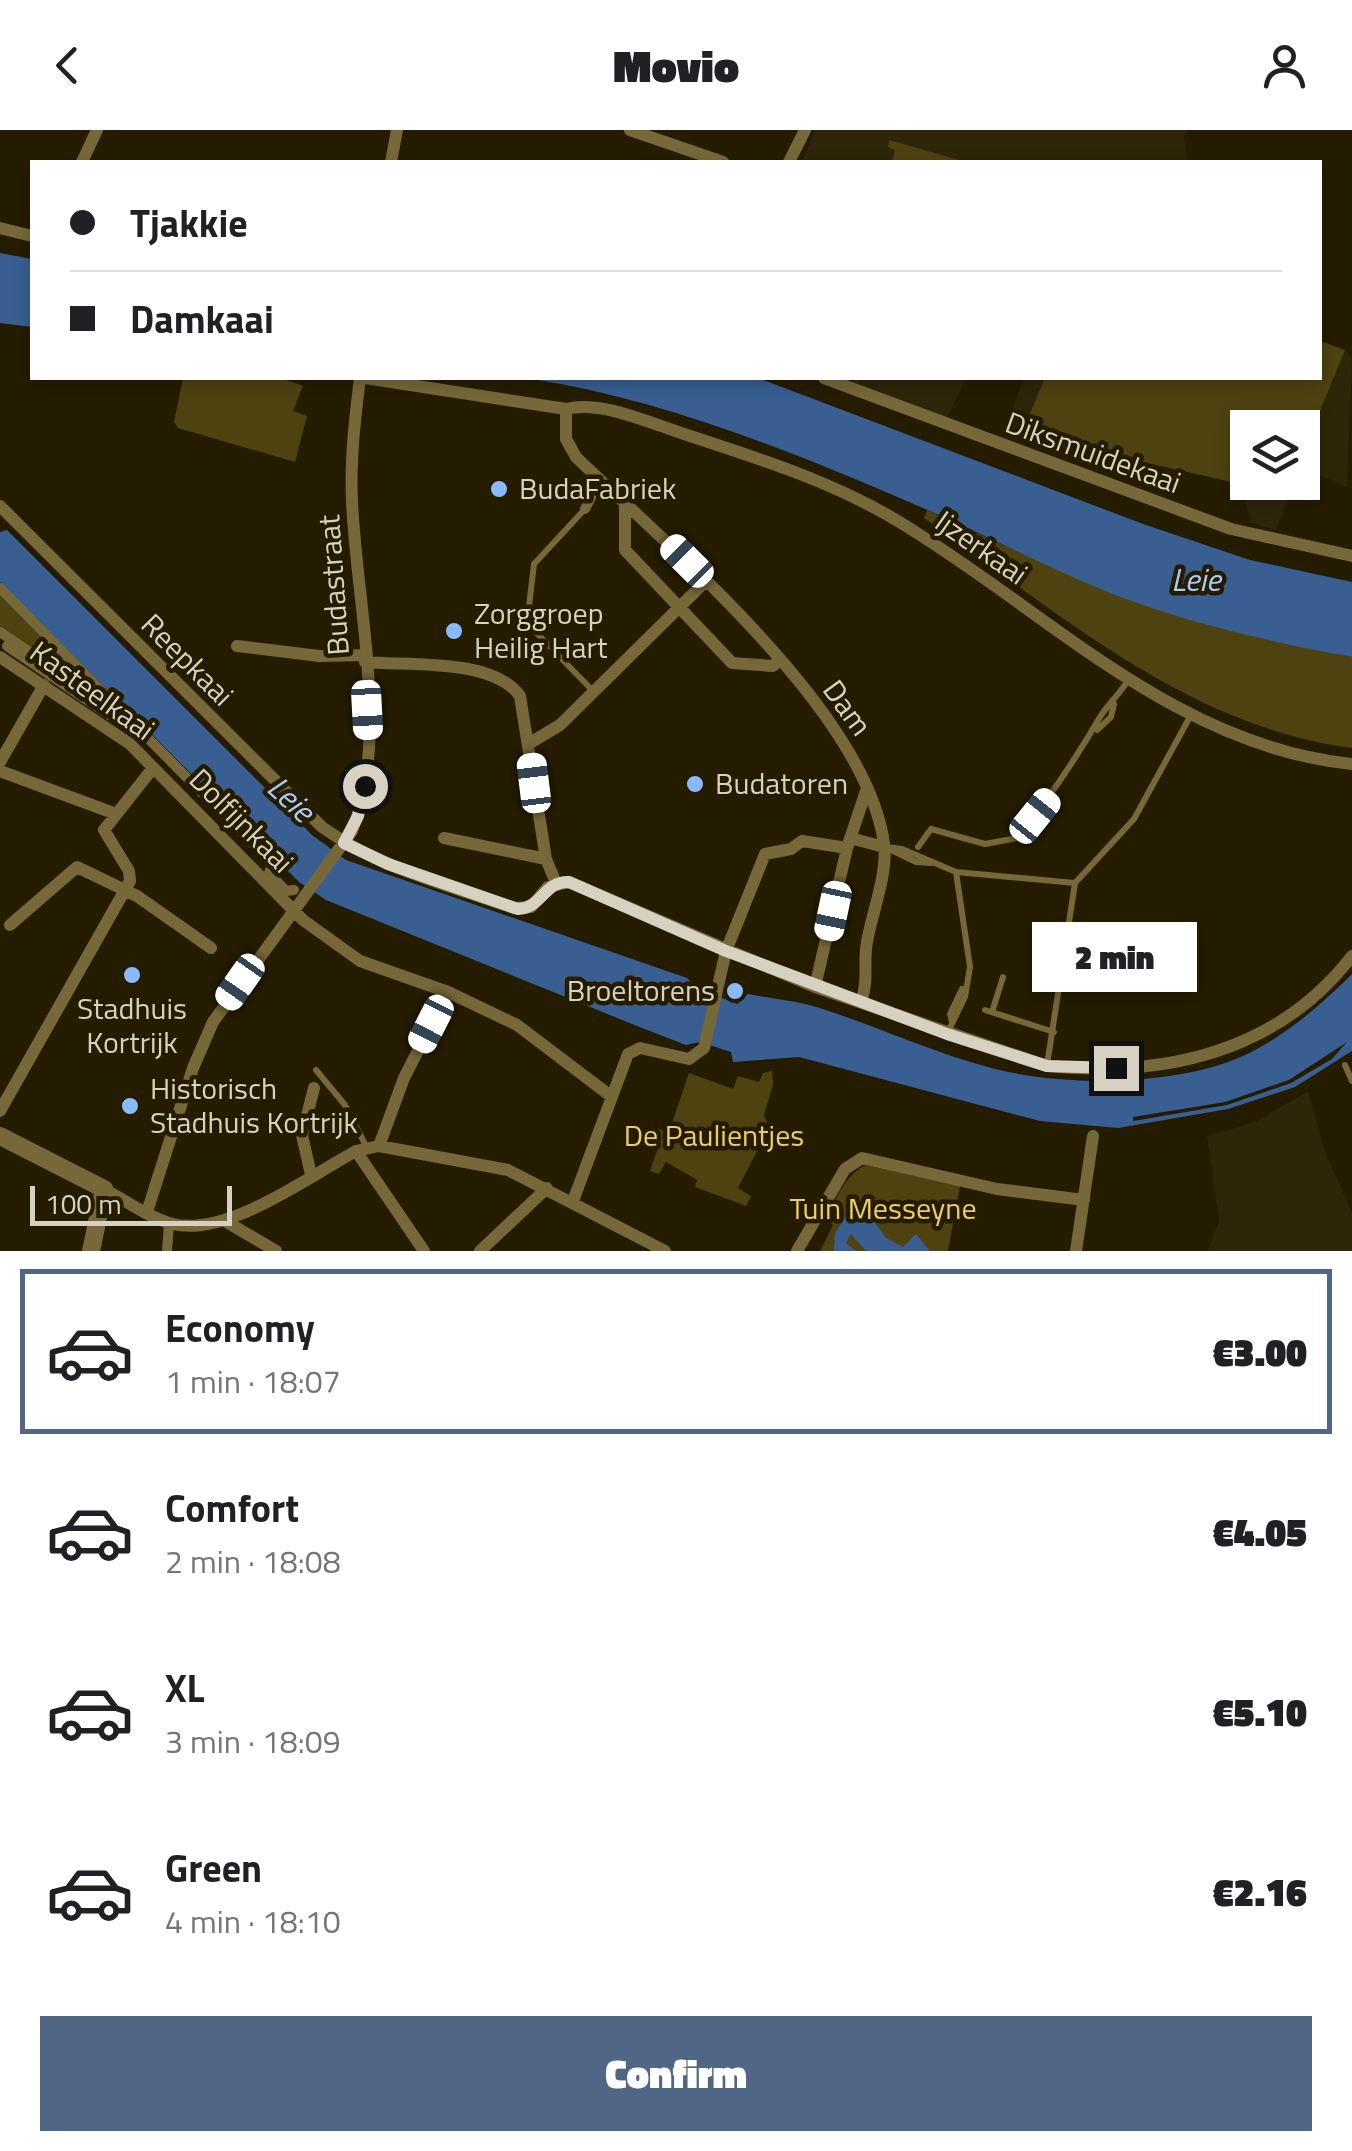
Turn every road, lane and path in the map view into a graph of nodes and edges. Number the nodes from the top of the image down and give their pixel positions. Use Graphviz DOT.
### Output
graph roads {
  1 [pos="97,130"];
  2 [pos="397,130"];
  3 [pos="630,130"];
  4 [pos="805,130"];
  5 [pos="83,160"];
  6 [pos="391,160"];
  7 [pos="717,160"];
  8 [pos="790,160"];
  9 [pos="0,228"];
  10 [pos="30,236"];
  11 [pos="362,380"];
  12 [pos="378,380"];
  13 [pos="829,380"];
  14 [pos="566,409"];
  15 [pos="600,480"];
  16 [pos="625,502"];
  17 [pos="585,509"];
  18 [pos="2,514"];
  19 [pos="1352,556"];
  20 [pos="706,581"];
  21 [pos="0,588"];
  22 [pos="681,606"];
  23 [pos="0,632"];
  24 [pos="236,646"];
  25 [pos="7,647"];
  26 [pos="365,659"];
  27 [pos="778,661"];
  28 [pos="1129,679"];
  29 [pos="44,685"];
  30 [pos="594,692"];
  31 [pos="113,709"];
  32 [pos="1191,715"];
  33 [pos="530,743"];
  34 [pos="0,762"];
  35 [pos="1352,764"];
  36 [pos="153,768"];
  37 [pos="0,772"];
  38 [pos="866,791"];
  39 [pos="116,814"];
  40 [pos="444,838"];
  41 [pos="848,843"];
  42 [pos="884,847"];
  43 [pos="918,847"];
  44 [pos="340,848"];
  45 [pos="546,859"];
  46 [pos="956,872"];
  47 [pos="556,883"];
  48 [pos="1075,883"];
  49 [pos="294,890"];
  50 [pos="124,892"];
  51 [pos="294,911"];
  52 [pos="10,925"];
  53 [pos="212,948"];
  54 [pos="726,951"];
  55 [pos="1352,956"];
  56 [pos="1004,978"];
  57 [pos="815,986"];
  58 [pos="448,992"];
  59 [pos="861,1001"];
  60 [pos="949,1028"];
  61 [pos="1054,1032"];
  62 [pos="1345,1065"];
  63 [pos="1047,1066"];
  64 [pos="316,1070"];
  65 [pos="1352,1081"];
  66 [pos="314,1088"];
  67 [pos="612,1097"];
  68 [pos="0,1111"];
  69 [pos="0,1136"];
  70 [pos="1093,1136"];
  71 [pos="367,1148"];
  72 [pos="312,1175"];
  73 [pos="548,1188"];
  74 [pos="104,1189"];
  75 [pos="573,1200"];
  76 [pos="1084,1200"];
  77 [pos="146,1212"];
  78 [pos="225,1221"];
  79 [pos="170,1224"];
  80 [pos="91,1251"];
  81 [pos="167,1251"];
  82 [pos="276,1251"];
  83 [pos="424,1251"];
  84 [pos="480,1251"];
  85 [pos="664,1251"];
  86 [pos="798,1251"];
  87 [pos="1076,1251"];
  1 -- 5 [label="street"];
  2 -- 6 [label="street"];
  3 -- 7 [label="street"];
  4 -- 8 [label="street"];
  9 -- 10 [label="street"];
  11 -- 26 [label="street, Budastraat"];
  12 -- 14 [label="street"];
  13 -- 19 [label="street, Diksmuidekaai"];
  14 -- 15 [label="street, Dam"];
  14 -- 28 [label="street, Ijzerkaai"];
  15 -- 16 [label="street, Dam"];
  15 -- 17 [label="street"];
  16 -- 20 [label="street, Dam"];
  16 -- 22 [label="street"];
  17 -- 30 [label="lane"];
  18 -- 44 [label="street, Reepkaai"];
  20 -- 22 [label="street"];
  20 -- 27 [label="street, Dam"];
  21 -- 31 [label="street"];
  22 -- 27 [label="street"];
  22 -- 30 [label="street"];
  23 -- 25 [label="street"];
  24 -- 26 [label="street"];
  25 -- 29 [label="street, Kasteelkaai"];
  25 -- 31 [label="street"];
  26 -- 33 [label="street"];
  26 -- 44 [label="street, Budastraat"];
  27 -- 38 [label="street, Dam"];
  28 -- 32 [label="street, Ijzerkaai"];
  28 -- 43 [label="lane"];
  29 -- 34 [label="street"];
  29 -- 36 [label="street, Kasteelkaai"];
  30 -- 33 [label="street"];
  31 -- 49 [label="street"];
  32 -- 35 [label="street, Ijzerkaai"];
  32 -- 48 [label="lane"];
  33 -- 45 [label="street"];
  36 -- 39 [label="street"];
  36 -- 51 [label="street, Dolfijnkaai"];
  37 -- 39 [label="street"];
  38 -- 41 [label="street"];
  38 -- 42 [label="street, Dam"];
  39 -- 50 [label="street"];
  40 -- 45 [label="street"];
  41 -- 42 [label="street"];
  41 -- 54 [label="street"];
  41 -- 57 [label="street"];
  42 -- 46 [label="lane"];
  42 -- 59 [label="street, Dam"];
  44 -- 47 [label="street, Reepkaai"];
  44 -- 51 [label="street, Budastraat"];
  45 -- 47 [label="street"];
  46 -- 48 [label="lane"];
  46 -- 60 [label="lane"];
  47 -- 54 [label="street"];
  48 -- 61 [label="lane"];
  50 -- 52 [label="street"];
  50 -- 53 [label="street"];
  50 -- 68 [label="street"];
  51 -- 58 [label="street, Dolfijnkaai"];
  51 -- 77 [label="street, Budastraat"];
  54 -- 57 [label="street"];
  54 -- 67 [label="street"];
  55 -- 63 [label="street"];
  56 -- 61 [label="lane"];
  57 -- 59 [label="street"];
  58 -- 67 [label="street, Dolfijnkaai"];
  58 -- 71 [label="street"];
  59 -- 60 [label="street"];
  60 -- 63 [label="street"];
  61 -- 63 [label="lane"];
  62 -- 65 [label="lane"];
  64 -- 71 [label="lane"];
  66 -- 72 [label="street"];
  67 -- 75 [label="street"];
  69 -- 74 [label="street"];
  70 -- 76 [label="street"];
  71 -- 72 [label="street"];
  71 -- 73 [label="street"];
  71 -- 83 [label="street"];
  72 -- 78 [label="street"];
  73 -- 75 [label="street"];
  73 -- 84 [label="street"];
  74 -- 77 [label="street"];
  74 -- 80 [label="street"];
  75 -- 85 [label="street"];
  76 -- 86 [label="street"];
  76 -- 87 [label="street"];
  77 -- 79 [label="street"];
  78 -- 79 [label="street"];
  78 -- 82 [label="street"];
  79 -- 81 [label="street"];
}
